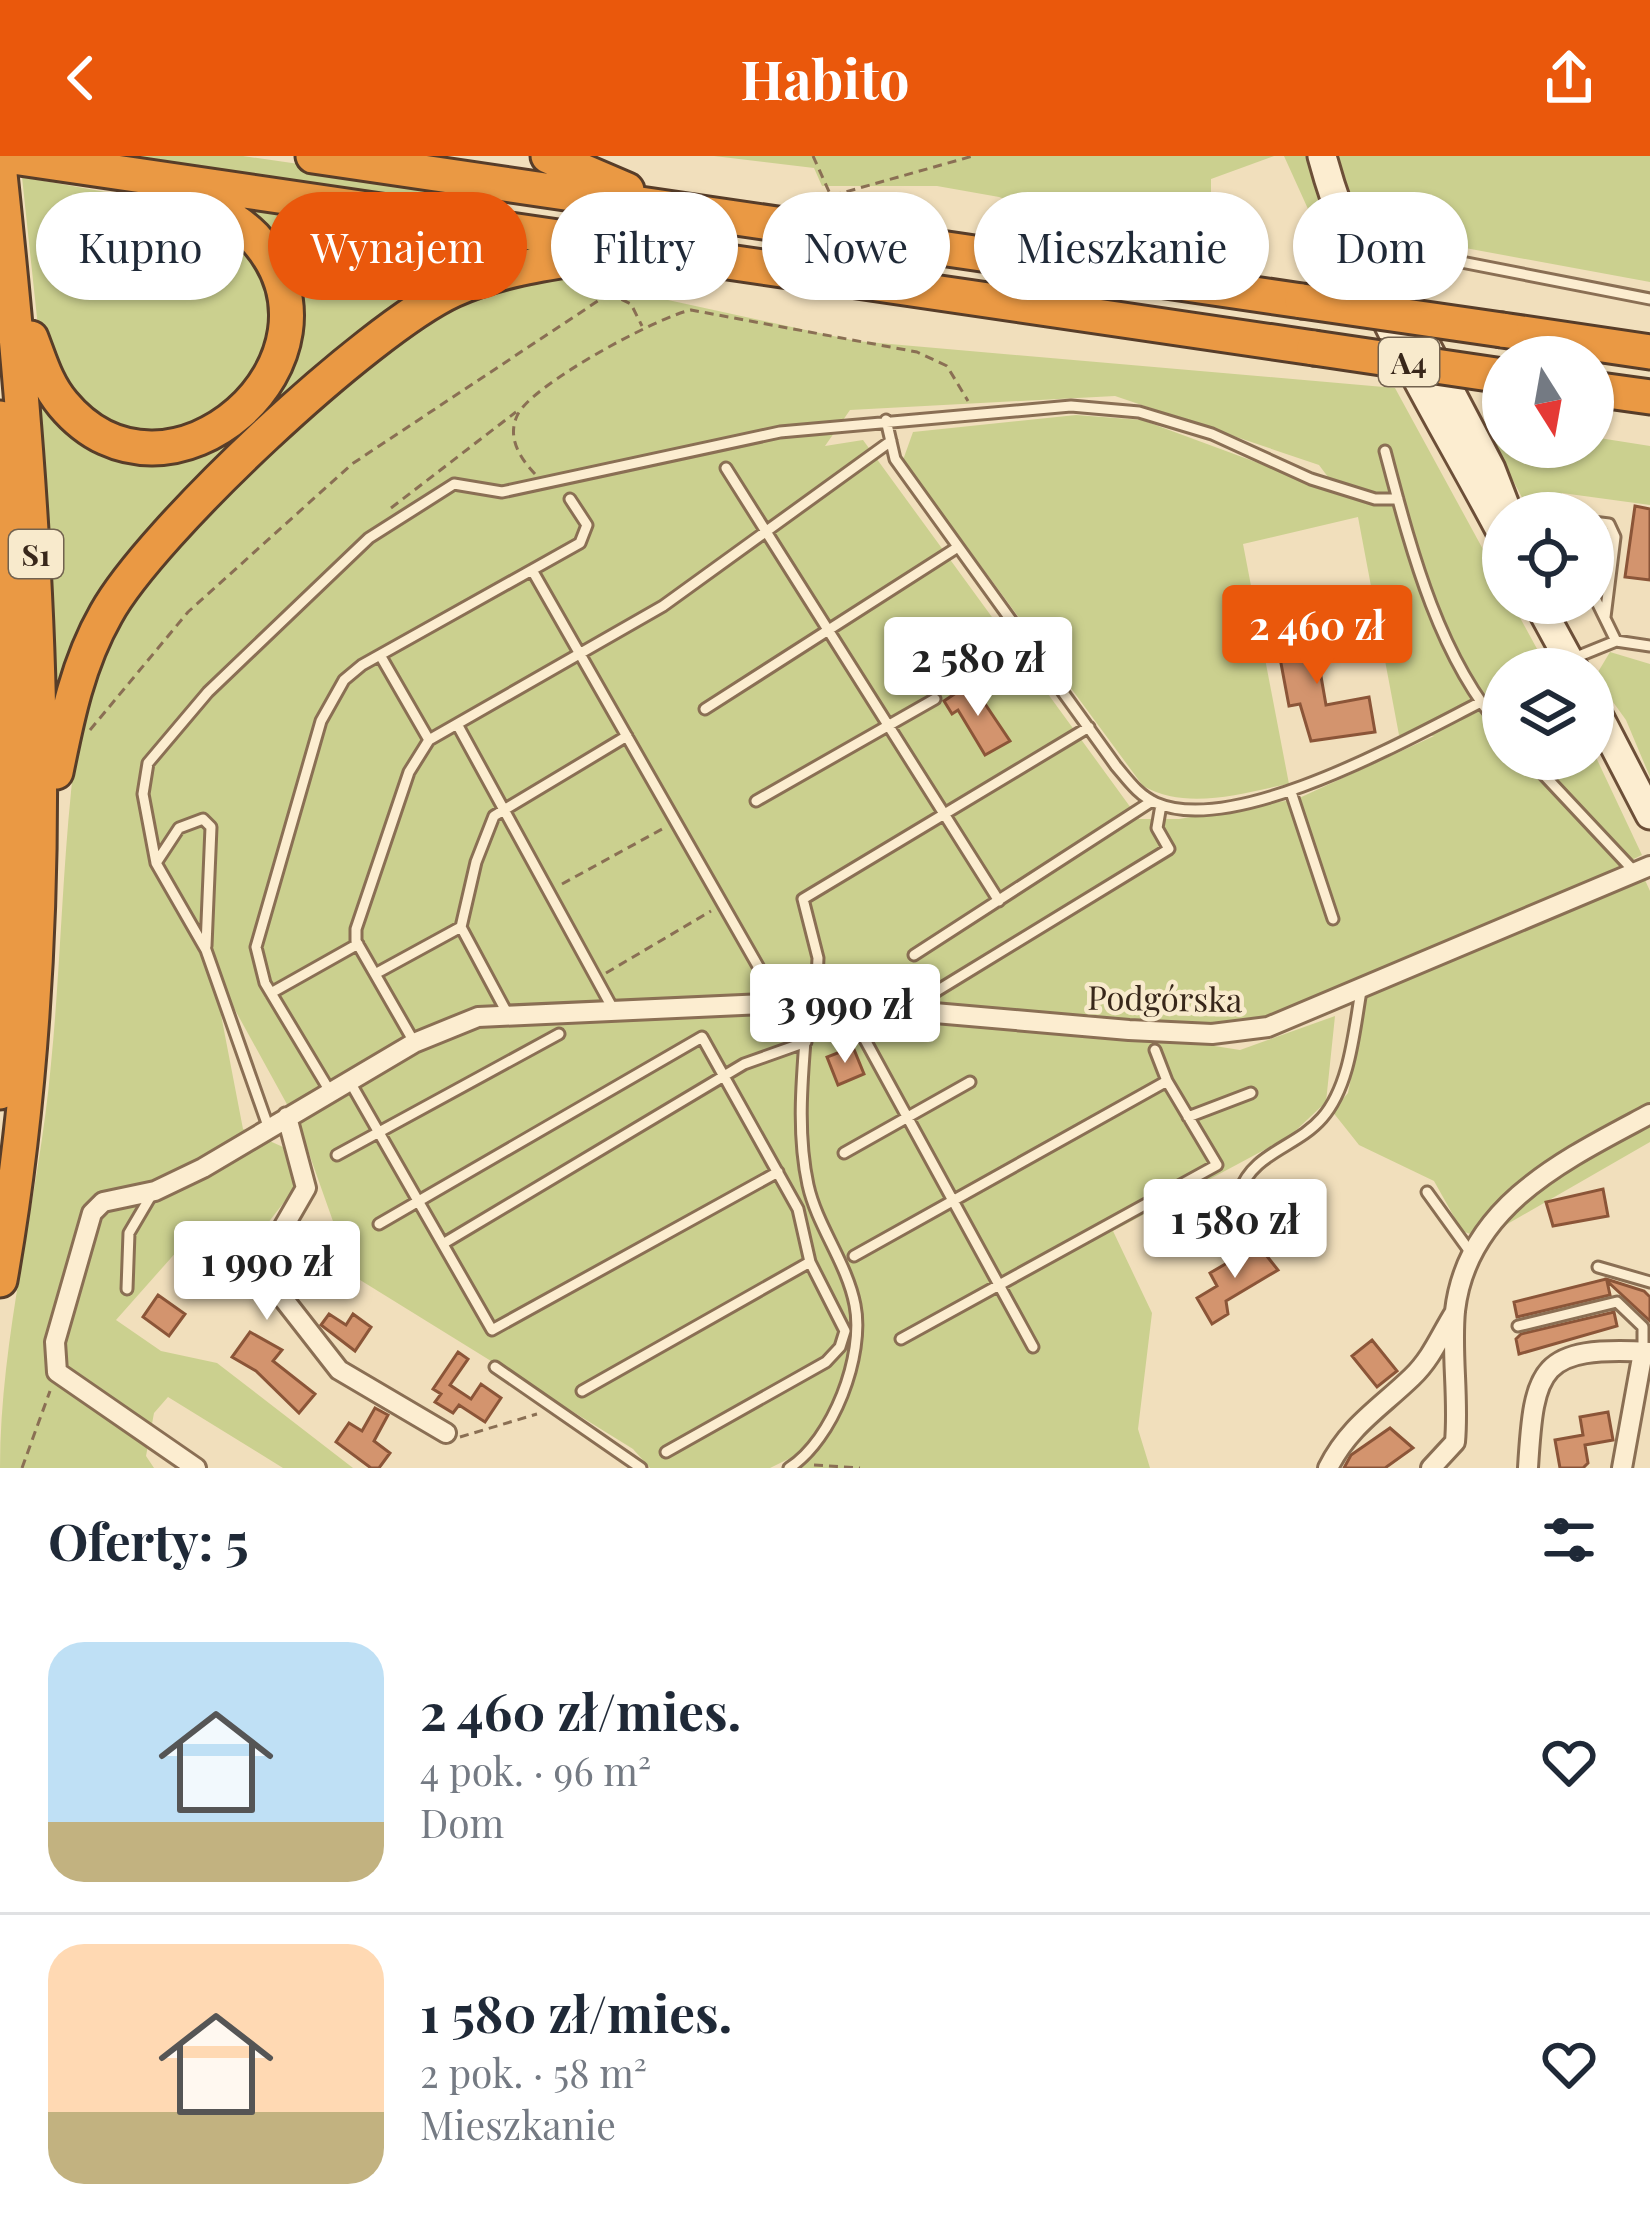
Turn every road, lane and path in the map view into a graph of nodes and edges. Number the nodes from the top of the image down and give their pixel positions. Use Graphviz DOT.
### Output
graph roads {
  1 [pos="6,156"];
  2 [pos="314,156"];
  3 [pos="548,156"];
  4 [pos="814,156"];
  5 [pos="973,156"];
  6 [pos="1322,156"];
  7 [pos="1332,156"];
  8 [pos="0,174"];
  9 [pos="135,174"];
  10 [pos="564,192"];
  11 [pos="633,192"];
  12 [pos="829,192"];
  13 [pos="845,192"];
  14 [pos="1348,192"];
  15 [pos="738,217"];
  16 [pos="551,244"];
  17 [pos="1468,263"];
  18 [pos="551,265"];
  19 [pos="738,272"];
  20 [pos="1650,299"];
  21 [pos="594,300"];
  22 [pos="623,300"];
  23 [pos="1402,300"];
  24 [pos="14,302"];
  25 [pos="643,327"];
  26 [pos="1650,352"];
  27 [pos="1482,373"];
  28 [pos="1614,392"];
  29 [pos="1650,397"];
  30 [pos="518,411"];
  31 [pos="972,414"];
  32 [pos="0,418"];
  33 [pos="886,420"];
  34 [pos="891,441"];
  35 [pos="1385,451"];
  36 [pos="725,468"];
  37 [pos="542,482"];
  38 [pos="1500,492"];
  39 [pos="1482,496"];
  40 [pos="571,499"];
  41 [pos="1398,499"];
  42 [pos="766,532"];
  43 [pos="369,538"];
  44 [pos="958,547"];
  45 [pos="532,570"];
  46 [pos="1608,624"];
  47 [pos="828,630"];
  48 [pos="1616,641"];
  49 [pos="1650,646"];
  50 [pos="1603,648"];
  51 [pos="580,654"];
  52 [pos="380,655"];
  53 [pos="935,699"];
  54 [pos="1479,703"];
  55 [pos="1482,706"];
  56 [pos="705,709"];
  57 [pos="458,724"];
  58 [pos="888,726"];
  59 [pos="1089,727"];
  60 [pos="627,736"];
  61 [pos="81,740"];
  62 [pos="429,740"];
  63 [pos="1614,746"];
  64 [pos="0,758"];
  65 [pos="1551,780"];
  66 [pos="1291,792"];
  67 [pos="755,801"];
  68 [pos="1156,803"];
  69 [pos="29,807"];
  70 [pos="504,809"];
  71 [pos="943,813"];
  72 [pos="1650,815"];
  73 [pos="676,821"];
  74 [pos="156,863"];
  75 [pos="1641,868"];
  76 [pos="549,891"];
  77 [pos="999,902"];
  78 [pos="723,904"];
  79 [pos="1334,919"];
  80 [pos="461,927"];
  81 [pos="358,944"];
  82 [pos="206,950"];
  83 [pos="914,955"];
  84 [pos="375,974"];
  85 [pos="597,978"];
  86 [pos="1361,991"];
  87 [pos="271,993"];
  88 [pos="812,1002"];
  89 [pos="779,1003"];
  90 [pos="846,1005"];
  91 [pos="613,1009"];
  92 [pos="922,1012"];
  93 [pos="507,1013"];
  94 [pos="559,1034"];
  95 [pos="806,1042"];
  96 [pos="414,1043"];
  97 [pos="1155,1049"];
  98 [pos="726,1075"];
  99 [pos="1167,1081"];
  100 [pos="350,1082"];
  101 [pos="970,1082"];
  102 [pos="0,1092"];
  103 [pos="331,1093"];
  104 [pos="1251,1093"];
  105 [pos="1650,1114"];
  106 [pos="1188,1117"];
  107 [pos="904,1119"];
  108 [pos="277,1121"];
  109 [pos="380,1132"];
  110 [pos="844,1153"];
  111 [pos="337,1155"];
  112 [pos="778,1172"];
  113 [pos="155,1191"];
  114 [pos="1427,1192"];
  115 [pos="421,1200"];
  116 [pos="951,1202"];
  117 [pos="379,1224"];
  118 [pos="1264,1238"];
  119 [pos="446,1242"];
  120 [pos="1471,1253"];
  121 [pos="854,1256"];
  122 [pos="810,1262"];
  123 [pos="1598,1267"];
  124 [pos="0,1280"];
  125 [pos="1650,1282"];
  126 [pos="998,1286"];
  127 [pos="127,1289"];
  128 [pos="1455,1312"];
  129 [pos="1518,1325"];
  130 [pos="901,1339"];
  131 [pos="1033,1347"];
  132 [pos="1646,1352"];
  133 [pos="495,1366"];
  134 [pos="58,1372"];
  135 [pos="582,1391"];
  136 [pos="556,1408"];
  137 [pos="446,1433"];
  138 [pos="666,1452"];
  139 [pos="793,1466"];
  140 [pos="22,1468"];
  141 [pos="196,1468"];
  142 [pos="640,1468"];
  143 [pos="860,1468"];
  144 [pos="1328,1468"];
  145 [pos="1431,1468"];
  146 [pos="1528,1468"];
  147 [pos="1622,1468"];
  1 -- 9 [label="highway, A4"];
  2 -- 10 [label="highway, A4"];
  3 -- 11 [label="highway"];
  4 -- 12 [label="path"];
  5 -- 13 [label="path"];
  6 -- 39 [label="main road"];
  7 -- 14 [label="main road"];
  8 -- 24 [label="highway, S1"];
  9 -- 16 [label="highway, A4"];
  9 -- 24 [label="highway"];
  15 -- 26 [label="highway, A4, bridge"];
  17 -- 20 [label="lane"];
  18 -- 69 [label="highway"];
  19 -- 27 [label="highway, A4, bridge"];
  21 -- 61 [label="path"];
  22 -- 25 [label="path"];
  23 -- 38 [label="main road"];
  24 -- 69 [label="highway, S1"];
  25 -- 30 [label="path"];
  25 -- 31 [label="path"];
  28 -- 29 [label="highway"];
  30 -- 37 [label="path"];
  30 -- 43 [label="path"];
  31 -- 33 [label="lane"];
  31 -- 41 [label="lane"];
  32 -- 69 [label="highway, S1"];
  33 -- 34 [label="lane"];
  33 -- 37 [label="lane"];
  34 -- 42 [label="lane"];
  34 -- 44 [label="lane"];
  35 -- 41 [label="lane"];
  36 -- 42 [label="lane"];
  37 -- 43 [label="lane"];
  40 -- 45 [label="lane"];
  41 -- 54 [label="lane"];
  42 -- 47 [label="lane"];
  42 -- 51 [label="lane"];
  43 -- 74 [label="lane"];
  44 -- 47 [label="lane"];
  44 -- 59 [label="lane"];
  45 -- 51 [label="lane"];
  45 -- 52 [label="lane"];
  46 -- 48 [label="lane"];
  47 -- 56 [label="lane"];
  47 -- 58 [label="lane"];
  48 -- 49 [label="lane"];
  48 -- 50 [label="lane"];
  51 -- 57 [label="lane"];
  51 -- 60 [label="lane"];
  52 -- 62 [label="lane"];
  52 -- 87 [label="lane"];
  53 -- 58 [label="lane"];
  54 -- 55 [label="lane"];
  54 -- 66 [label="lane"];
  57 -- 62 [label="lane"];
  57 -- 70 [label="lane"];
  58 -- 67 [label="lane"];
  58 -- 71 [label="lane"];
  59 -- 68 [label="lane"];
  59 -- 71 [label="lane"];
  60 -- 70 [label="lane"];
  60 -- 73 [label="lane"];
  62 -- 81 [label="lane"];
  63 -- 72 [label="main road"];
  64 -- 69 [label="highway"];
  65 -- 75 [label="lane"];
  66 -- 68 [label="lane"];
  66 -- 79 [label="lane"];
  68 -- 77 [label="lane"];
  68 -- 92 [label="lane"];
  69 -- 102 [label="highway, S1"];
  69 -- 124 [label="highway, S1"];
  70 -- 76 [label="lane"];
  70 -- 80 [label="lane"];
  71 -- 77 [label="lane"];
  71 -- 88 [label="lane"];
  73 -- 76 [label="path"];
  73 -- 78 [label="lane"];
  74 -- 82 [label="lane"];
  74 -- 82 [label="lane"];
  75 -- 86 [label="street, Podgórska"];
  76 -- 85 [label="lane"];
  77 -- 83 [label="lane"];
  78 -- 85 [label="path"];
  78 -- 89 [label="lane"];
  80 -- 84 [label="lane"];
  80 -- 93 [label="lane"];
  81 -- 84 [label="lane"];
  81 -- 87 [label="lane"];
  82 -- 108 [label="lane"];
  84 -- 96 [label="lane"];
  85 -- 91 [label="lane"];
  86 -- 92 [label="street, Podgórska"];
  86 -- 118 [label="lane"];
  87 -- 103 [label="lane"];
  88 -- 89 [label="street, Podgórska"];
  88 -- 90 [label="street, Podgórska"];
  88 -- 95 [label="lane"];
  89 -- 91 [label="street, Podgórska"];
  90 -- 92 [label="street, Podgórska"];
  90 -- 107 [label="lane"];
  91 -- 93 [label="street, Podgórska"];
  93 -- 96 [label="street, Podgórska"];
  94 -- 109 [label="lane"];
  95 -- 98 [label="lane"];
  95 -- 139 [label="lane"];
  96 -- 100 [label="street, Podgórska"];
  97 -- 99 [label="lane"];
  98 -- 112 [label="lane"];
  98 -- 115 [label="lane"];
  98 -- 119 [label="lane"];
  99 -- 106 [label="lane"];
  99 -- 116 [label="lane"];
  100 -- 103 [label="street, Podgórska"];
  100 -- 109 [label="lane"];
  101 -- 107 [label="lane"];
  103 -- 108 [label="street, Podgórska"];
  104 -- 106 [label="lane"];
  105 -- 120 [label="street"];
  106 -- 126 [label="lane"];
  107 -- 110 [label="lane"];
  107 -- 116 [label="lane"];
  108 -- 113 [label="street, Podgórska"];
  108 -- 137 [label="street"];
  109 -- 111 [label="lane"];
  109 -- 115 [label="lane"];
  112 -- 119 [label="lane"];
  112 -- 122 [label="lane"];
  113 -- 127 [label="lane"];
  113 -- 134 [label="street, Podgórska"];
  114 -- 120 [label="lane"];
  115 -- 117 [label="lane"];
  115 -- 119 [label="lane"];
  116 -- 121 [label="lane"];
  116 -- 126 [label="lane"];
  120 -- 128 [label="street"];
  122 -- 135 [label="lane"];
  122 -- 138 [label="lane"];
  123 -- 125 [label="lane"];
  126 -- 130 [label="lane"];
  126 -- 131 [label="lane"];
  128 -- 144 [label="street"];
  128 -- 145 [label="street"];
  129 -- 132 [label="lane"];
  132 -- 146 [label="street"];
  132 -- 147 [label="street"];
  133 -- 136 [label="lane"];
  134 -- 140 [label="path"];
  134 -- 141 [label="street"];
  136 -- 137 [label="path"];
  136 -- 142 [label="lane"];
  139 -- 143 [label="path"];
}
